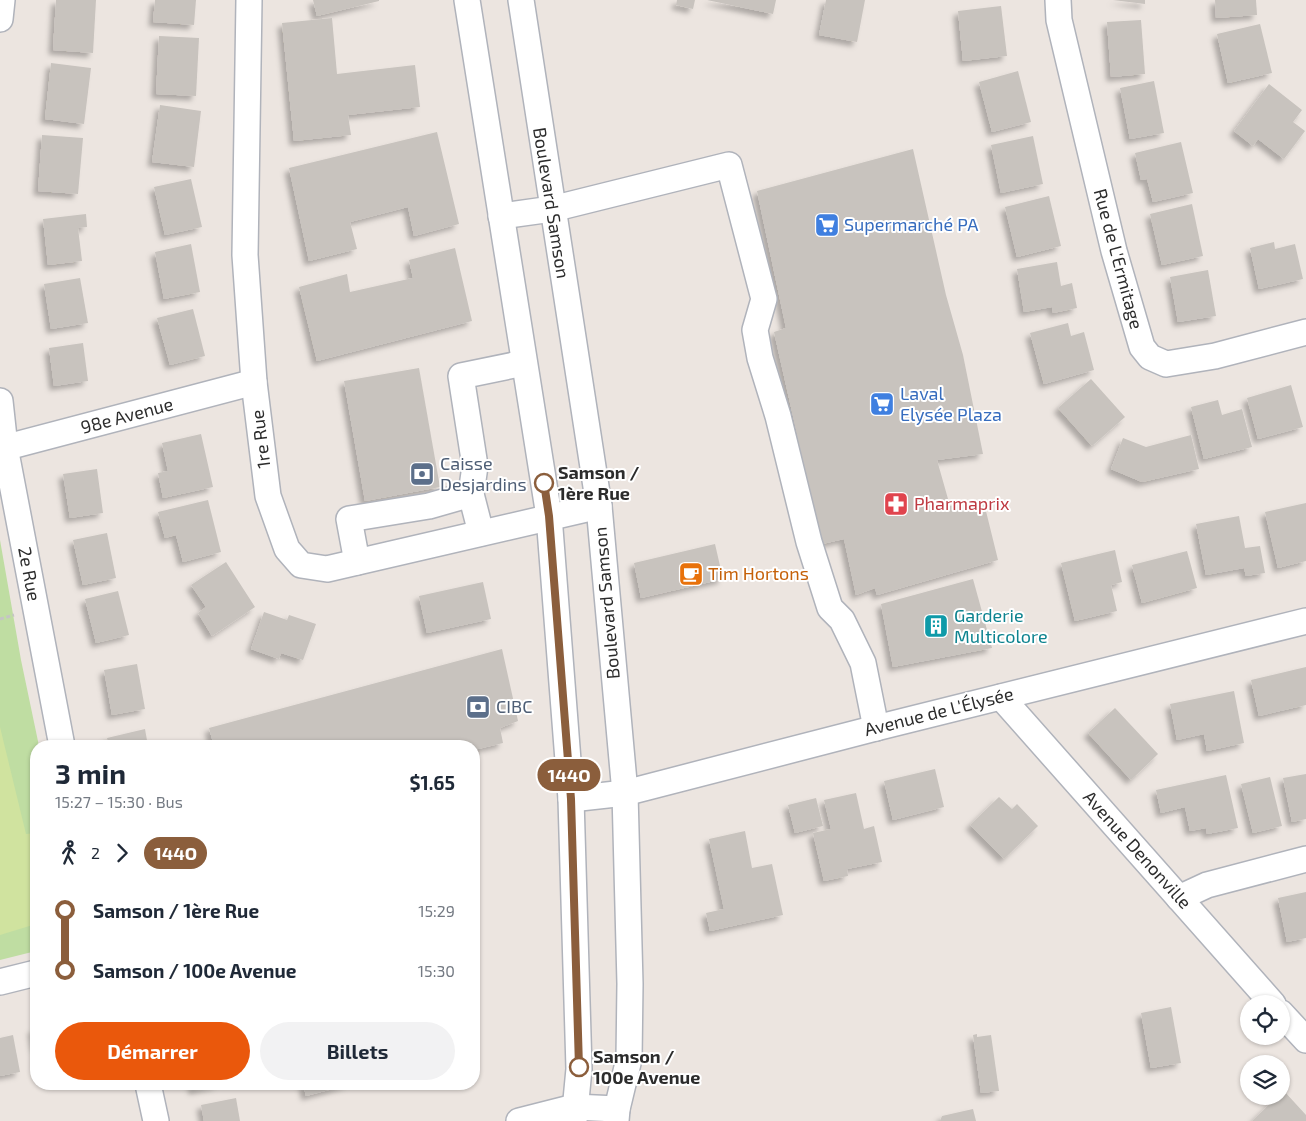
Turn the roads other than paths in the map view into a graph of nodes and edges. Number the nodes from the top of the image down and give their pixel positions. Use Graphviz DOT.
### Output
graph roads {
  1 [pos="2,0"];
  2 [pos="249,0"];
  3 [pos="467,0"];
  4 [pos="521,0"];
  5 [pos="1058,0"];
  6 [pos="0,19"];
  7 [pos="552,209"];
  8 [pos="501,216"];
  9 [pos="1306,332"];
  10 [pos="524,363"];
  11 [pos="254,382"];
  12 [pos="0,401"];
  13 [pos="2,448"];
  14 [pos="471,494"];
  15 [pos="599,506"];
  16 [pos="549,516"];
  17 [pos="481,533"];
  18 [pos="357,562"];
  19 [pos="1306,621"];
  20 [pos="1001,697"];
  21 [pos="876,728"];
  22 [pos="61,740"];
  23 [pos="625,793"];
  24 [pos="571,799"];
  25 [pos="1306,859"];
  26 [pos="1179,898"];
  27 [pos="30,974"];
  28 [pos="0,982"];
  29 [pos="1265,995"];
  30 [pos="1290,1023"];
  31 [pos="1306,1040"];
  32 [pos="149,1090"];
  33 [pos="574,1114"];
  34 [pos="619,1117"];
  35 [pos="156,1121"];
  36 [pos="519,1121"];
  1 -- 6 [label="street"];
  2 -- 11 [label="street, 1re Rue"];
  3 -- 8 [label="street"];
  4 -- 7 [label="street, Boulevard Samson"];
  5 -- 9 [label="street, Rue de L'Ermitage"];
  7 -- 8 [label="street"];
  7 -- 15 [label="street, Boulevard Samson"];
  7 -- 21 [label="street"];
  8 -- 10 [label="street"];
  10 -- 14 [label="street"];
  10 -- 16 [label="street"];
  11 -- 13 [label="street, 98e Avenue"];
  11 -- 18 [label="street, 1re Rue"];
  12 -- 13 [label="street, 2e Rue"];
  13 -- 22 [label="street, 2e Rue"];
  14 -- 17 [label="street"];
  14 -- 18 [label="street"];
  15 -- 16 [label="street, 1re Rue"];
  15 -- 23 [label="street, Boulevard Samson"];
  16 -- 17 [label="street, 1re Rue"];
  16 -- 24 [label="street"];
  17 -- 18 [label="street, 1re Rue"];
  19 -- 20 [label="street, Avenue de L'Élysée"];
  20 -- 21 [label="street, Avenue de L'Élysée"];
  20 -- 26 [label="street, Avenue Denonville"];
  21 -- 23 [label="street, Avenue de L'Élysée"];
  23 -- 24 [label="street, Avenue de L'Élysée"];
  23 -- 34 [label="street, Boulevard Samson"];
  24 -- 33 [label="street"];
  25 -- 26 [label="street"];
  26 -- 29 [label="street, Avenue Denonville"];
  27 -- 28 [label="street"];
  30 -- 31 [label="street"];
  32 -- 35 [label="street"];
  33 -- 34 [label="street"];
  33 -- 36 [label="street"];
}
